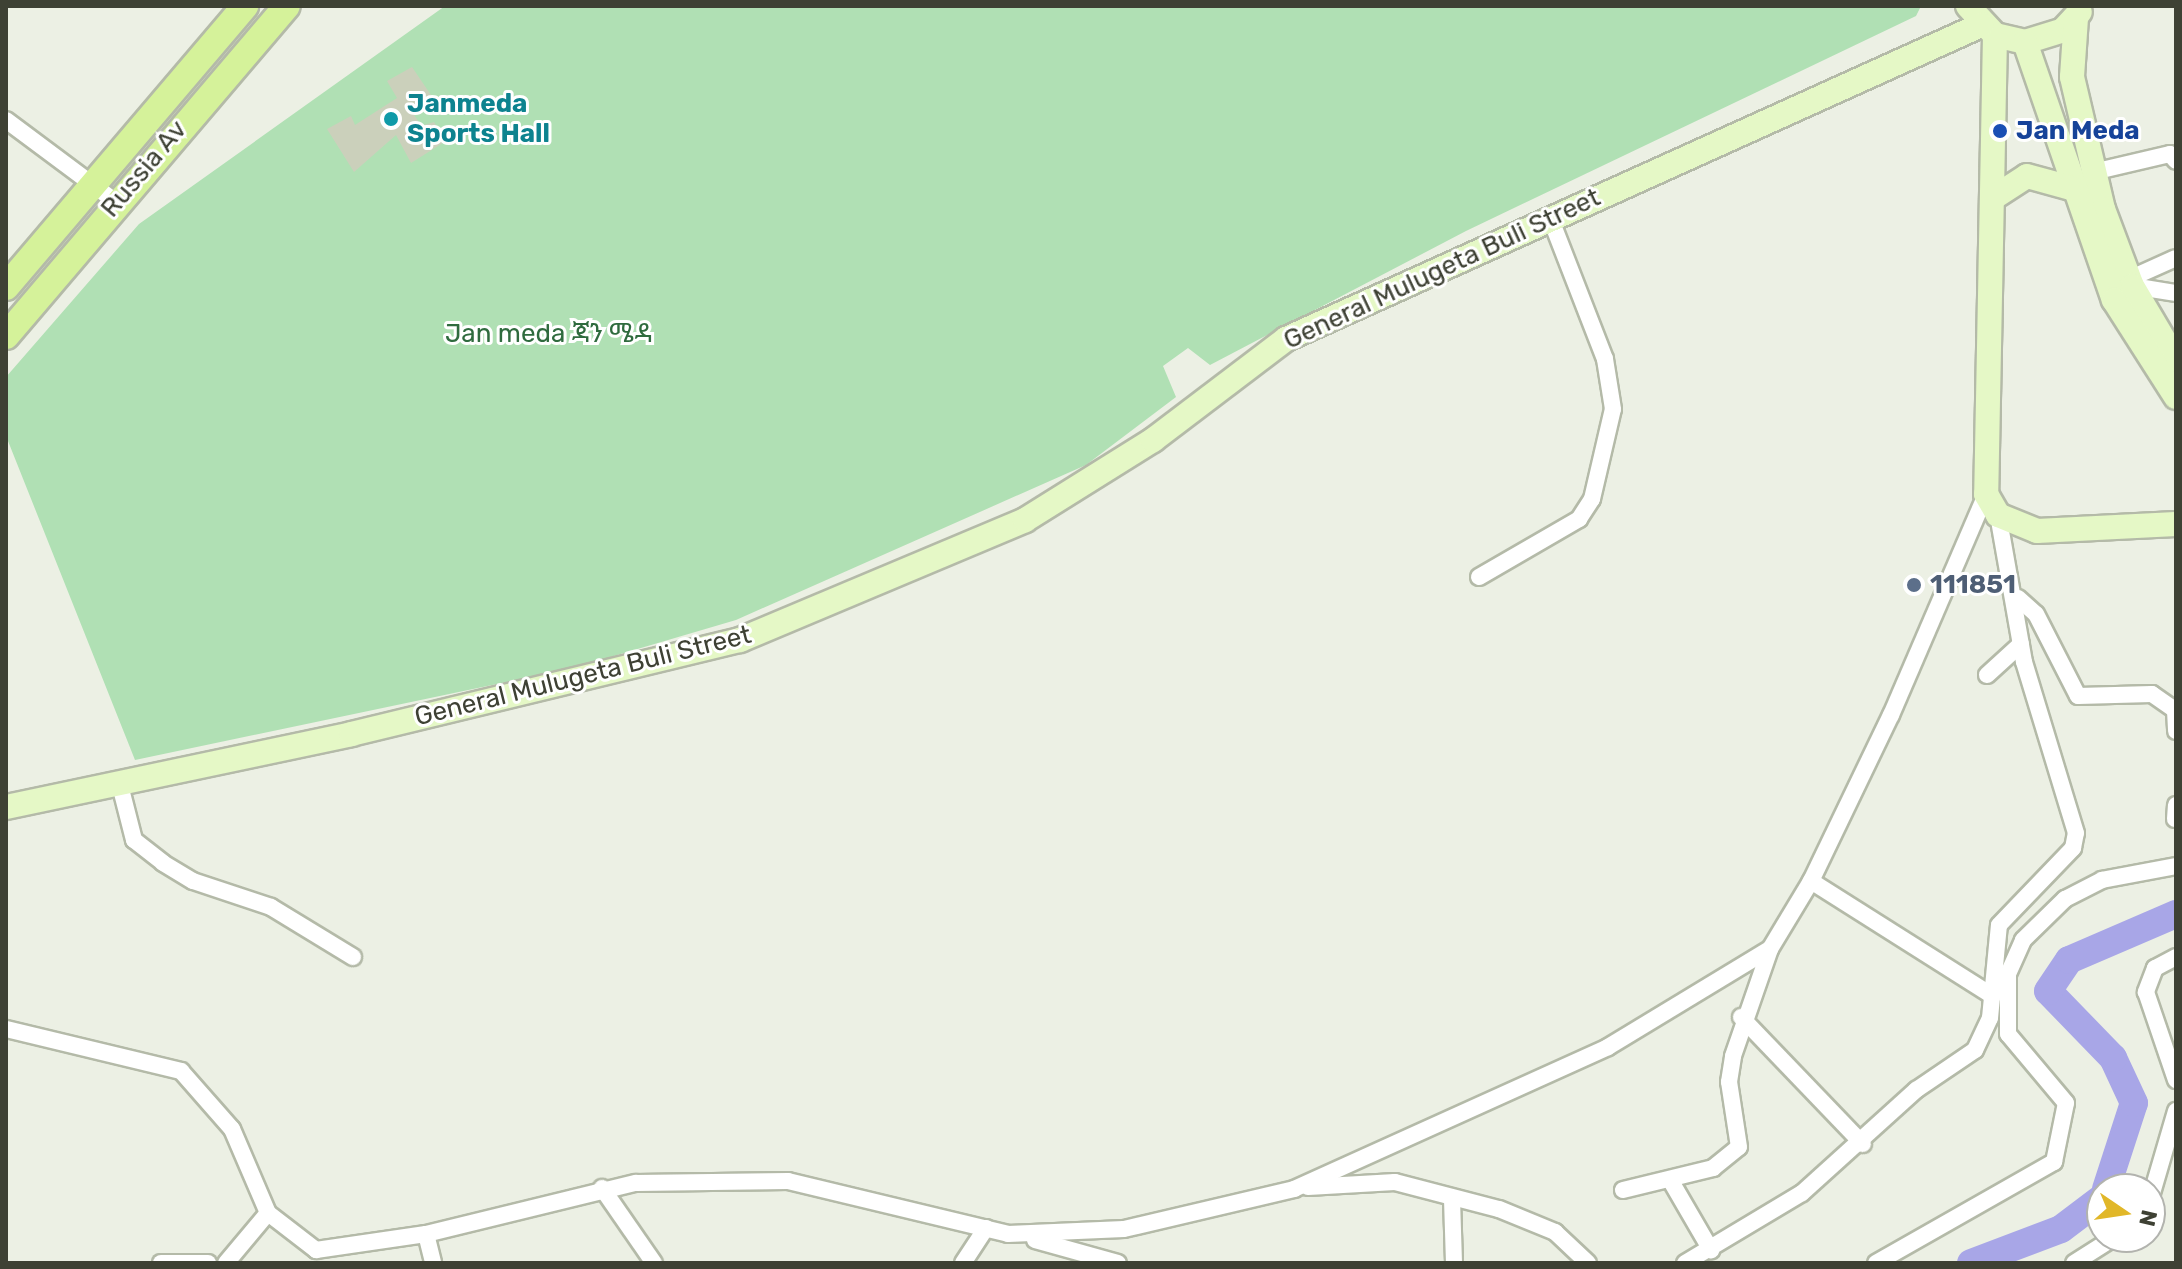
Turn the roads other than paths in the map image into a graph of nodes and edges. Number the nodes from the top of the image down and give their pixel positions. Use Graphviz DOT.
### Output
graph roads {
  1 [pos="245,6"];
  2 [pos="287,6"];
  3 [pos="2080,12"];
  4 [pos="1981,22"];
  5 [pos="2025,42"];
  6 [pos="6,120"];
  7 [pos="2176,161"];
  8 [pos="2093,172"];
  9 [pos="88,182"];
  10 [pos="2071,188"];
  11 [pos="1993,198"];
  12 [pos="116,202"];
  13 [pos="1550,217"];
  14 [pos="2176,258"];
  15 [pos="2131,283"];
  16 [pos="6,287"];
  17 [pos="2173,298"];
  18 [pos="2147,335"];
  19 [pos="6,336"];
  20 [pos="2176,360"];
  21 [pos="2176,397"];
  22 [pos="1992,505"];
  23 [pos="2176,524"];
  24 [pos="1479,577"];
  25 [pos="2018,598"];
  26 [pos="2021,644"];
  27 [pos="1987,675"];
  28 [pos="2176,731"];
  29 [pos="120,785"];
  30 [pos="2176,805"];
  31 [pos="6,807"];
  32 [pos="2175,819"];
  33 [pos="2176,866"];
  34 [pos="1811,881"];
  35 [pos="1770,949"];
  36 [pos="353,957"];
  37 [pos="2176,957"];
  38 [pos="1993,996"];
  39 [pos="1741,1017"];
  40 [pos="6,1029"];
  41 [pos="2173,1059"];
  42 [pos="2176,1080"];
  43 [pos="2176,1111"];
  44 [pos="1863,1144"];
  45 [pos="2158,1173"];
  46 [pos="1672,1183"];
  47 [pos="602,1188"];
  48 [pos="1294,1189"];
  49 [pos="1623,1190"];
  50 [pos="1452,1199"];
  51 [pos="268,1213"];
  52 [pos="986,1228"];
  53 [pos="426,1234"];
  54 [pos="1008,1234"];
  55 [pos="1061,1245"];
  56 [pos="1711,1250"];
  57 [pos="161,1263"];
  58 [pos="208,1263"];
  59 [pos="226,1263"];
  60 [pos="433,1263"];
  61 [pos="654,1263"];
  62 [pos="963,1263"];
  63 [pos="1057,1263"];
  64 [pos="1118,1263"];
  65 [pos="1454,1263"];
  66 [pos="1588,1263"];
  67 [pos="1685,1263"];
  68 [pos="1876,1263"];
  1 -- 9 [label="main road, Russia Av"];
  2 -- 12 [label="main road, Russia Av"];
  3 -- 5 [label="main road"];
  3 -- 8 [label="main road"];
  4 -- 5 [label="main road"];
  4 -- 11 [label="main road"];
  4 -- 13 [label="main road, General Mulugeta Buli Street"];
  5 -- 10 [label="main road"];
  6 -- 9 [label="street"];
  7 -- 8 [label="street"];
  8 -- 15 [label="main road"];
  9 -- 12 [label="street"];
  9 -- 16 [label="main road, Russia Av"];
  10 -- 11 [label="main road"];
  10 -- 18 [label="main road"];
  11 -- 22 [label="main road"];
  12 -- 19 [label="main road, Russia Av"];
  13 -- 24 [label="street"];
  13 -- 29 [label="main road, General Mulugeta Buli Street"];
  14 -- 15 [label="street"];
  15 -- 17 [label="street"];
  15 -- 18 [label="main road"];
  18 -- 20 [label="main road"];
  18 -- 21 [label="main road"];
  22 -- 23 [label="main road"];
  22 -- 25 [label="street"];
  22 -- 34 [label="street"];
  25 -- 26 [label="street"];
  25 -- 28 [label="street"];
  26 -- 27 [label="street"];
  26 -- 38 [label="street"];
  29 -- 31 [label="main road, General Mulugeta Buli Street"];
  29 -- 36 [label="street"];
  30 -- 32 [label="street"];
  33 -- 68 [label="street"];
  34 -- 35 [label="street"];
  34 -- 38 [label="street"];
  35 -- 39 [label="street"];
  35 -- 48 [label="street"];
  37 -- 41 [label="street"];
  38 -- 44 [label="street"];
  39 -- 44 [label="street"];
  39 -- 46 [label="street"];
  40 -- 51 [label="street"];
  41 -- 42 [label="street"];
  43 -- 45 [label="street"];
  44 -- 56 [label="street"];
  46 -- 49 [label="street"];
  46 -- 56 [label="street"];
  47 -- 52 [label="street"];
  47 -- 53 [label="street"];
  47 -- 61 [label="street"];
  48 -- 50 [label="street"];
  48 -- 54 [label="street"];
  50 -- 65 [label="street"];
  50 -- 66 [label="street"];
  51 -- 53 [label="street"];
  51 -- 59 [label="street"];
  52 -- 54 [label="street"];
  52 -- 62 [label="street"];
  53 -- 60 [label="street"];
  54 -- 55 [label="street"];
  55 -- 63 [label="street"];
  55 -- 64 [label="street"];
  56 -- 67 [label="street"];
  57 -- 58 [label="street"];
}
